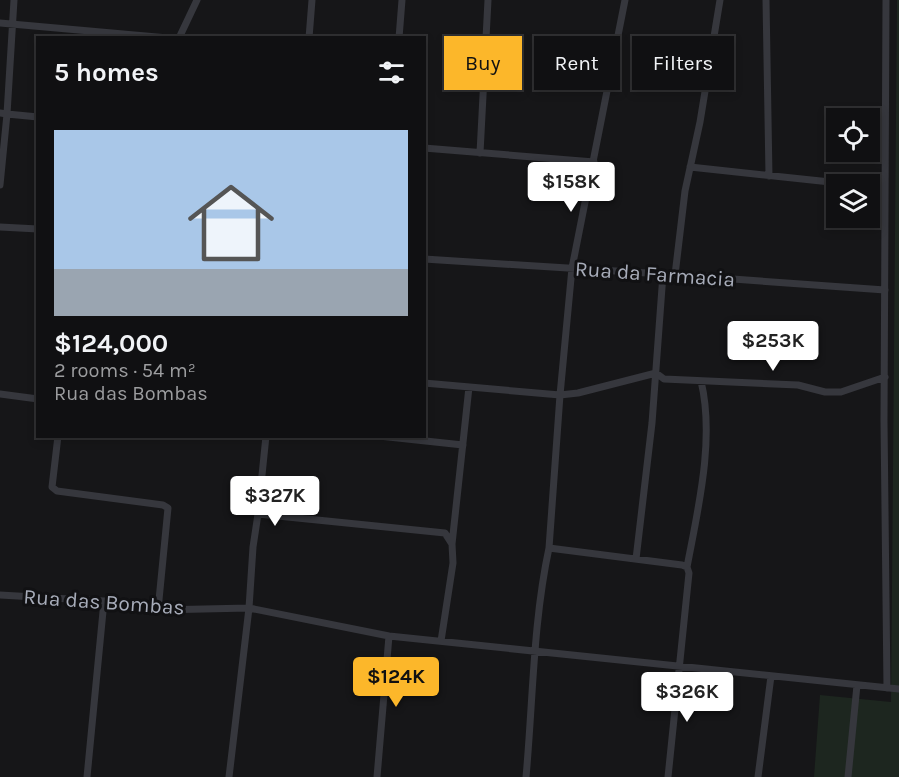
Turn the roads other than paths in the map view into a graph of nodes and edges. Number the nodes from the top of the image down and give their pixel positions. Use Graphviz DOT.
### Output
graph roads {
  1 [pos="14,0"];
  2 [pos="197,0"];
  3 [pos="312,0"];
  4 [pos="402,0"];
  5 [pos="488,0"];
  6 [pos="626,0"];
  7 [pos="720,0"];
  8 [pos="766,0"];
  9 [pos="886,0"];
  10 [pos="0,23"];
  11 [pos="12,23"];
  12 [pos="147,36"];
  13 [pos="180,36"];
  14 [pos="309,36"];
  15 [pos="399,36"];
  16 [pos="3,113"];
  17 [pos="36,117"];
  18 [pos="426,148"];
  19 [pos="480,153"];
  20 [pos="594,162"];
  21 [pos="690,167"];
  22 [pos="769,176"];
  23 [pos="826,182"];
  24 [pos="0,185"];
  25 [pos="0,227"];
  26 [pos="36,229"];
  27 [pos="426,259"];
  28 [pos="572,268"];
  29 [pos="663,274"];
  30 [pos="675,275"];
  31 [pos="885,290"];
  32 [pos="656,373"];
  33 [pos="885,377"];
  34 [pos="701,381"];
  35 [pos="426,383"];
  36 [pos="469,387"];
  37 [pos="0,394"];
  38 [pos="560,395"];
  39 [pos="36,399"];
  40 [pos="58,438"];
  41 [pos="267,438"];
  42 [pos="398,438"];
  43 [pos="463,445"];
  44 [pos="258,514"];
  45 [pos="452,544"];
  46 [pos="549,548"];
  47 [pos="636,559"];
  48 [pos="687,567"];
  49 [pos="0,595"];
  50 [pos="104,601"];
  51 [pos="249,608"];
  52 [pos="158,610"];
  53 [pos="389,636"];
  54 [pos="441,641"];
  55 [pos="536,650"];
  56 [pos="680,666"];
  57 [pos="771,676"];
  58 [pos="857,685"];
  59 [pos="887,688"];
  60 [pos="899,689"];
  61 [pos="87,777"];
  62 [pos="230,777"];
  63 [pos="378,777"];
  64 [pos="526,777"];
  65 [pos="668,777"];
  66 [pos="758,777"];
  67 [pos="848,777"];
  1 -- 11 [label="street"];
  2 -- 13 [label="street"];
  3 -- 14 [label="street"];
  4 -- 15 [label="street"];
  5 -- 19 [label="street"];
  6 -- 20 [label="street"];
  7 -- 21 [label="street"];
  8 -- 22 [label="street"];
  9 -- 31 [label="street"];
  10 -- 11 [label="street"];
  11 -- 12 [label="street"];
  11 -- 16 [label="street"];
  16 -- 17 [label="street"];
  16 -- 24 [label="street"];
  18 -- 19 [label="street"];
  19 -- 20 [label="street"];
  20 -- 28 [label="street"];
  21 -- 22 [label="street"];
  21 -- 30 [label="street"];
  22 -- 23 [label="street"];
  25 -- 26 [label="street"];
  27 -- 28 [label="street, Rua da Farmacia"];
  28 -- 29 [label="street, Rua da Farmacia"];
  28 -- 38 [label="street"];
  29 -- 30 [label="street, Rua da Farmacia"];
  29 -- 32 [label="street"];
  30 -- 31 [label="street, Rua da Farmacia"];
  31 -- 33 [label="street"];
  32 -- 34 [label="street"];
  32 -- 38 [label="street"];
  32 -- 47 [label="street"];
  33 -- 34 [label="street"];
  33 -- 59 [label="street"];
  34 -- 48 [label="street"];
  35 -- 36 [label="street"];
  36 -- 38 [label="street"];
  36 -- 43 [label="street"];
  37 -- 39 [label="street"];
  38 -- 46 [label="street"];
  40 -- 52 [label="street"];
  41 -- 44 [label="street"];
  42 -- 43 [label="street"];
  43 -- 45 [label="street"];
  44 -- 45 [label="street"];
  44 -- 51 [label="street"];
  45 -- 54 [label="street"];
  46 -- 47 [label="street"];
  46 -- 55 [label="street"];
  47 -- 48 [label="street"];
  48 -- 56 [label="street"];
  49 -- 50 [label="street, Rua das Bombas"];
  50 -- 52 [label="street, Rua das Bombas"];
  50 -- 61 [label="street"];
  51 -- 52 [label="street, Rua das Bombas"];
  51 -- 53 [label="street, Rua das Bombas"];
  51 -- 62 [label="street"];
  53 -- 54 [label="street, Rua das Bombas"];
  53 -- 63 [label="street"];
  54 -- 55 [label="street, Rua das Bombas"];
  55 -- 56 [label="street, Rua das Bombas"];
  55 -- 64 [label="street"];
  56 -- 57 [label="street, Rua das Bombas"];
  56 -- 65 [label="street"];
  57 -- 58 [label="street, Rua das Bombas"];
  57 -- 66 [label="street"];
  58 -- 59 [label="street, Rua das Bombas"];
  58 -- 67 [label="street"];
  59 -- 60 [label="street, Rua das Bombas"];
}
